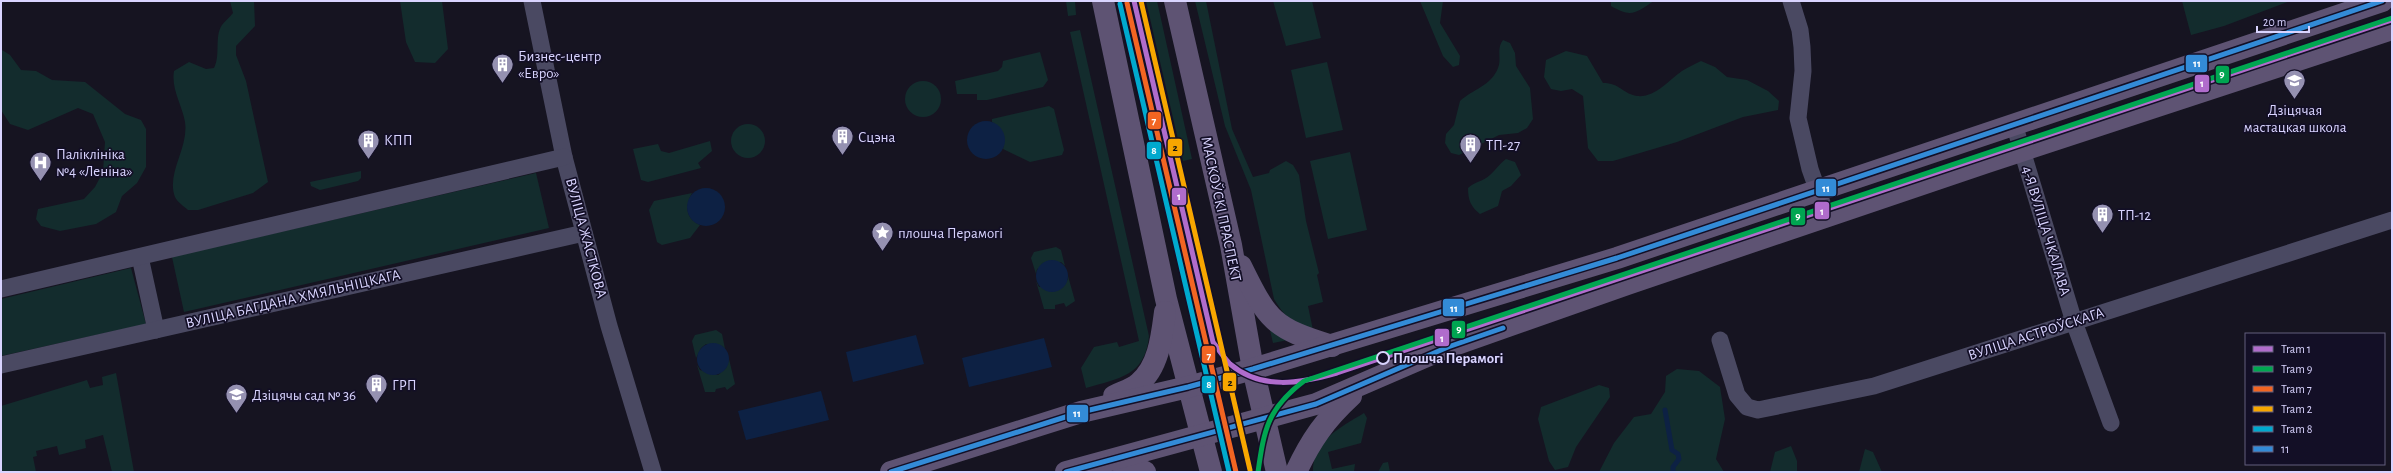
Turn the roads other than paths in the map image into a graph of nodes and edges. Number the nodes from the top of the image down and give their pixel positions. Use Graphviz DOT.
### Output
graph roads {
  1 [pos="532,1"];
  2 [pos="1103,1"];
  3 [pos="1175,1"];
  4 [pos="1790,1"];
  5 [pos="2382,1"];
  6 [pos="2392,29"];
  7 [pos="2014,124"];
  8 [pos="2023,151"];
  9 [pos="564,157"];
  10 [pos="1818,192"];
  11 [pos="1827,217"];
  12 [pos="2392,220"];
  13 [pos="584,233"];
  14 [pos="1231,245"];
  15 [pos="140,257"];
  16 [pos="1,289"];
  17 [pos="1166,299"];
  18 [pos="2074,322"];
  19 [pos="156,330"];
  20 [pos="1720,340"];
  21 [pos="1332,346"];
  22 [pos="1,365"];
  23 [pos="1252,369"];
  24 [pos="1188,387"];
  25 [pos="1360,387"];
  26 [pos="1081,412"];
  27 [pos="1265,418"];
  28 [pos="2111,422"];
  29 [pos="1201,435"];
  30 [pos="1116,460"];
  31 [pos="653,472"];
  32 [pos="891,472"];
  33 [pos="1066,472"];
  34 [pos="1145,472"];
  35 [pos="1211,472"];
  36 [pos="1277,472"];
  37 [pos="1296,472"];
  1 -- 9 [label="street, ВУЛІЦА ЖАСТКОВА"];
  2 -- 17 [label="main road"];
  3 -- 14 [label="main road, МАСКОЎСКІ ПРАСПЕКТ"];
  4 -- 10 [label="street"];
  5 -- 7 [label="main road"];
  6 -- 8 [label="main road"];
  7 -- 8 [label="street, 4-Я ВУЛІЦА ЧКАЛАВА"];
  7 -- 10 [label="main road"];
  8 -- 11 [label="main road"];
  8 -- 18 [label="street, 4-Я ВУЛІЦА ЧКАЛАВА"];
  9 -- 13 [label="street, ВУЛІЦА ЖАСТКОВА"];
  9 -- 15 [label="street"];
  10 -- 11 [label="street"];
  10 -- 21 [label="main road"];
  11 -- 25 [label="main road"];
  12 -- 18 [label="street, ВУЛІЦА АСТРОЎСКАГА"];
  13 -- 19 [label="street, ВУЛІЦА БАГДАНА ХМЯЛЬНІЦКАГА"];
  13 -- 31 [label="street, ВУЛІЦА ЖАСТКОВА"];
  14 -- 21 [label="main road"];
  14 -- 23 [label="main road, МАСКОЎСКІ ПРАСПЕКТ"];
  15 -- 16 [label="street"];
  15 -- 19 [label="street"];
  17 -- 24 [label="main road"];
  17 -- 26 [label="main road"];
  18 -- 20 [label="street, ВУЛІЦА АСТРОЎСКАГА"];
  18 -- 28 [label="street, 4-Я ВУЛІЦА ЧКАЛАВА"];
  19 -- 22 [label="street, ВУЛІЦА БАГДАНА ХМЯЛЬНІЦКАГА"];
  21 -- 23 [label="main road"];
  23 -- 24 [label="main road"];
  23 -- 27 [label="main road, МАСКОЎСКІ ПРАСПЕКТ"];
  24 -- 26 [label="main road"];
  24 -- 29 [label="main road"];
  25 -- 27 [label="main road"];
  25 -- 37 [label="main road"];
  26 -- 32 [label="main road"];
  27 -- 29 [label="main road"];
  27 -- 36 [label="main road, МАСКОЎСКІ ПРАСПЕКТ"];
  29 -- 30 [label="main road"];
  29 -- 35 [label="main road"];
  30 -- 33 [label="main road"];
  30 -- 34 [label="main road"];
}
